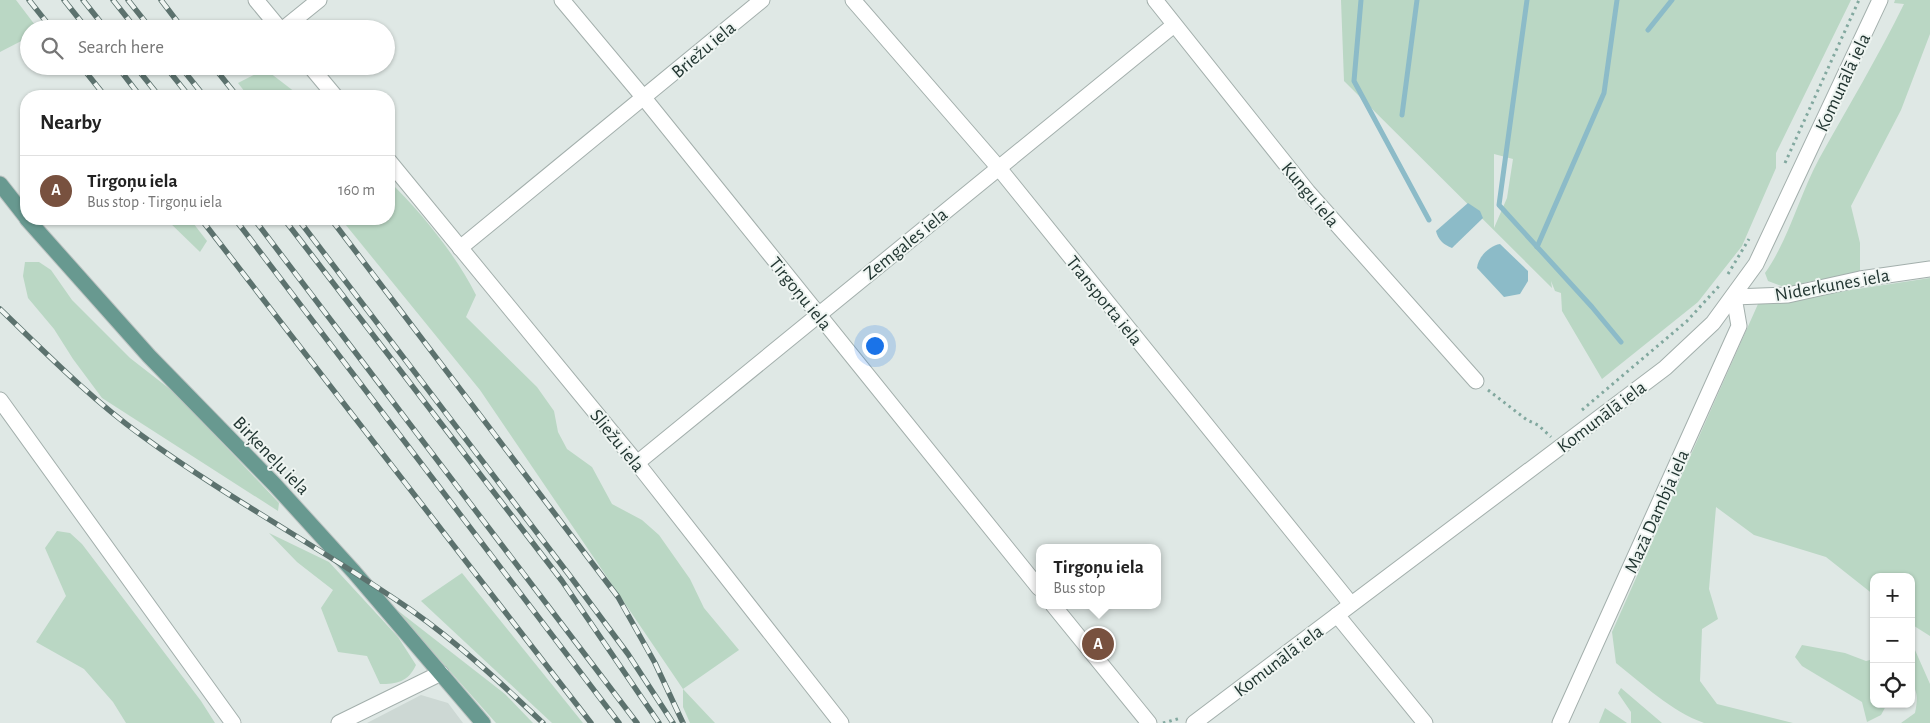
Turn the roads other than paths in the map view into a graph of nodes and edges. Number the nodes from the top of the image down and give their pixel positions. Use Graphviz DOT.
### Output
graph roads {
  1 [pos="256,0"];
  2 [pos="319,0"];
  3 [pos="562,0"];
  4 [pos="762,0"];
  5 [pos="853,0"];
  6 [pos="1154,0"];
  7 [pos="1880,0"];
  8 [pos="273,20"];
  9 [pos="294,20"];
  10 [pos="1174,24"];
  11 [pos="318,75"];
  12 [pos="330,90"];
  13 [pos="644,98"];
  14 [pos="998,167"];
  15 [pos="395,168"];
  16 [pos="0,184"];
  17 [pos="20,209"];
  18 [pos="33,225"];
  19 [pos="460,248"];
  20 [pos="1930,269"];
  21 [pos="1734,297"];
  22 [pos="818,314"];
  23 [pos="1476,381"];
  24 [pos="0,400"];
  25 [pos="637,463"];
  26 [pos="1036,584"];
  27 [pos="1351,604"];
  28 [pos="1056,609"];
  29 [pos="1337,615"];
  30 [pos="441,673"];
  31 [pos="1190,719"];
  32 [pos="233,723"];
  33 [pos="339,723"];
  34 [pos="482,723"];
  35 [pos="841,723"];
  36 [pos="1149,723"];
  37 [pos="1425,723"];
  38 [pos="1560,723"];
  1 -- 8 [label="street"];
  2 -- 9 [label="street"];
  3 -- 13 [label="street, Tirgoņu iela"];
  4 -- 13 [label="street, Briežu iela"];
  5 -- 14 [label="street, Transporta iela"];
  6 -- 10 [label="street, Kungu iela"];
  7 -- 21 [label="street, Komunālā iela"];
  10 -- 14 [label="street, Zemgales iela"];
  10 -- 23 [label="street, Kungu iela"];
  11 -- 12 [label="street"];
  13 -- 19 [label="street, Briežu iela"];
  13 -- 22 [label="street, Tirgoņu iela"];
  14 -- 22 [label="street, Zemgales iela"];
  14 -- 27 [label="street, Transporta iela"];
  15 -- 19 [label="street, Sliežu iela"];
  16 -- 17 [label="main road, Birķeneļu iela"];
  18 -- 30 [label="main road, Birķeneļu iela"];
  19 -- 25 [label="street, Sliežu iela"];
  20 -- 21 [label="street, Niderkunes iela"];
  21 -- 27 [label="street, Komunālā iela"];
  21 -- 38 [label="street, Mazā Dambja iela"];
  22 -- 25 [label="street, Zemgales iela"];
  22 -- 26 [label="street, Tirgoņu iela"];
  24 -- 32 [label="street"];
  25 -- 35 [label="street, Sliežu iela"];
  27 -- 29 [label="street, Komunālā iela"];
  28 -- 36 [label="street"];
  29 -- 31 [label="street, Komunālā iela"];
  29 -- 37 [label="street"];
  30 -- 33 [label="street"];
  30 -- 34 [label="main road, Birķeneļu iela"];
}
